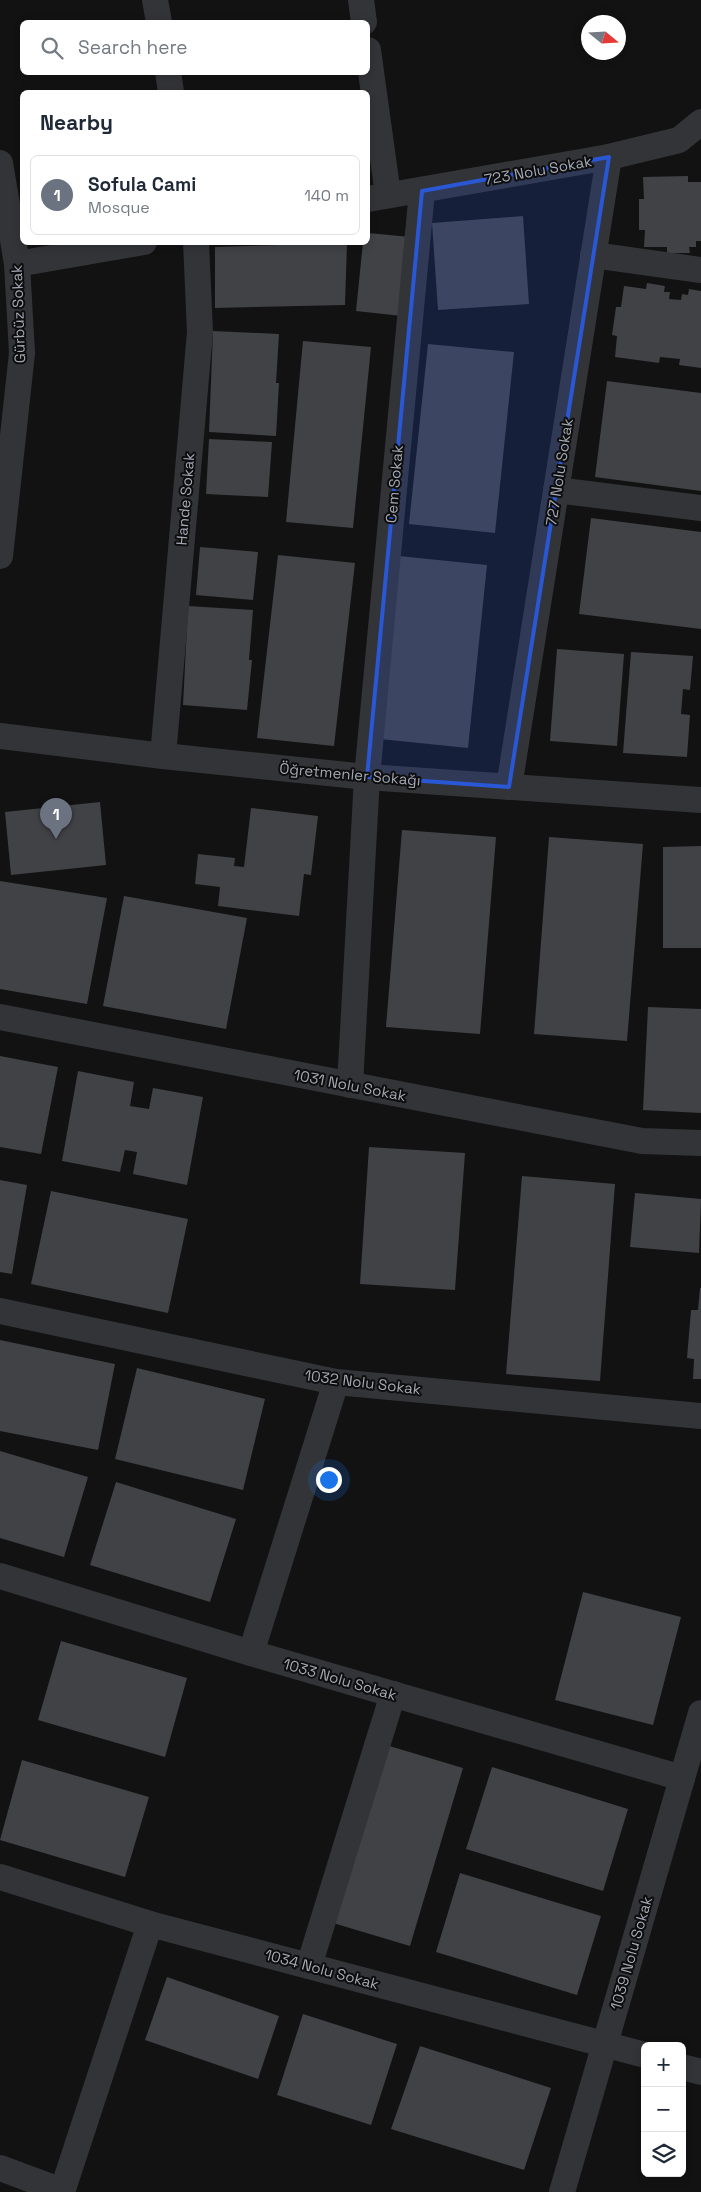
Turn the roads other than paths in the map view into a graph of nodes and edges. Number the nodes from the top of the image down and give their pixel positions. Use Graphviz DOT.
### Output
graph roads {
  1 [pos="156,0"];
  2 [pos="360,0"];
  3 [pos="159,20"];
  4 [pos="364,20"];
  5 [pos="168,75"];
  6 [pos="370,75"];
  7 [pos="171,90"];
  8 [pos="701,122"];
  9 [pos="608,157"];
  10 [pos="0,163"];
  11 [pos="422,191"];
  12 [pos="378,197"];
  13 [pos="127,245"];
  14 [pos="196,245"];
  15 [pos="593,256"];
  16 [pos="17,264"];
  17 [pos="701,270"];
  18 [pos="556,490"];
  19 [pos="701,508"];
  20 [pos="0,556"];
  21 [pos="0,736"];
  22 [pos="163,756"];
  23 [pos="367,777"];
  24 [pos="509,787"];
  25 [pos="701,800"];
  26 [pos="0,1017"];
  27 [pos="350,1085"];
  28 [pos="701,1143"];
  29 [pos="0,1311"];
  30 [pos="336,1382"];
  31 [pos="701,1416"];
  32 [pos="0,1576"];
  33 [pos="251,1653"];
  34 [pos="393,1694"];
  35 [pos="701,1713"];
  36 [pos="682,1778"];
  37 [pos="0,1877"];
  38 [pos="150,1924"];
  39 [pos="309,1966"];
  40 [pos="605,2044"];
  41 [pos="641,2054"];
  42 [pos="686,2067"];
  43 [pos="701,2072"];
  44 [pos="0,2168"];
  45 [pos="62,2191"];
  46 [pos="562,2192"];
  1 -- 3 [label="street"];
  2 -- 4 [label="street"];
  5 -- 7 [label="street"];
  6 -- 12 [label="street"];
  8 -- 9 [label="street, 723 Nolu Sokak"];
  9 -- 11 [label="street, 723 Nolu Sokak"];
  9 -- 15 [label="street, 727 Nolu Sokak"];
  10 -- 16 [label="street, Gürbüz Sokak"];
  11 -- 12 [label="street, 723 Nolu Sokak"];
  11 -- 23 [label="street, Cem Sokak"];
  13 -- 16 [label="street"];
  14 -- 22 [label="street, Hande Sokak"];
  15 -- 17 [label="street"];
  15 -- 18 [label="street, 727 Nolu Sokak"];
  16 -- 20 [label="street, Gürbüz Sokak"];
  18 -- 19 [label="street"];
  18 -- 24 [label="street, 727 Nolu Sokak"];
  21 -- 22 [label="street, Öğretmenler Sokağı"];
  22 -- 23 [label="street, Öğretmenler Sokağı"];
  23 -- 24 [label="street, Öğretmenler Sokağı"];
  23 -- 27 [label="street, Cem Sokak"];
  24 -- 25 [label="street, Öğretmenler Sokağı"];
  26 -- 27 [label="street, 1031 Nolu Sokak"];
  27 -- 28 [label="street, 1031 Nolu Sokak"];
  29 -- 30 [label="street, 1032 Nolu Sokak"];
  30 -- 31 [label="street, 1032 Nolu Sokak"];
  30 -- 33 [label="street"];
  32 -- 33 [label="street, 1033 Nolu Sokak"];
  33 -- 34 [label="street, 1033 Nolu Sokak"];
  34 -- 36 [label="street, 1033 Nolu Sokak"];
  34 -- 39 [label="street"];
  35 -- 36 [label="street, 1039 Nolu Sokak"];
  36 -- 40 [label="street, 1039 Nolu Sokak"];
  37 -- 38 [label="street, 1034 Nolu Sokak"];
  38 -- 39 [label="street, 1034 Nolu Sokak"];
  38 -- 45 [label="street"];
  39 -- 40 [label="street, 1034 Nolu Sokak"];
  40 -- 41 [label="street, 1034 Nolu Sokak"];
  40 -- 46 [label="street, 1039 Nolu Sokak"];
  42 -- 43 [label="street"];
  44 -- 45 [label="street"];
}
